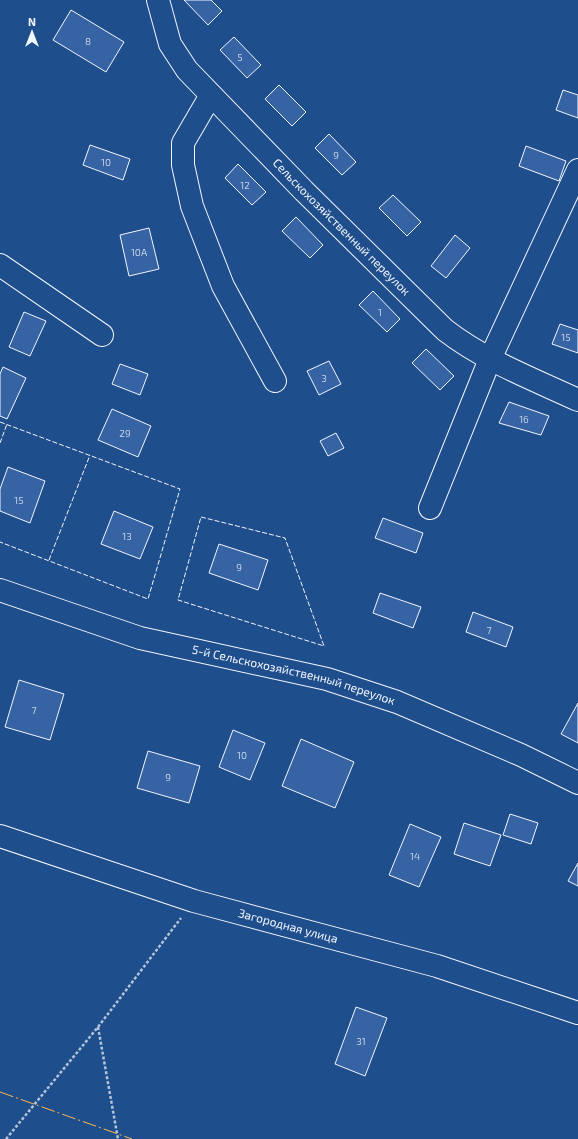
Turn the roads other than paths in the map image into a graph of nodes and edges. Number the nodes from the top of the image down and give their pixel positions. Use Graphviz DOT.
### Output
graph roads {
  1 [pos="158,0"];
  2 [pos="211,95"];
  3 [pos="578,170"];
  4 [pos="0,265"];
  5 [pos="102,335"];
  6 [pos="490,359"];
  7 [pos="275,381"];
  8 [pos="578,400"];
  9 [pos="430,508"];
  10 [pos="0,590"];
  11 [pos="578,783"];
  12 [pos="0,836"];
  13 [pos="578,1013"];
  1 -- 2 [label="street, Сельскохозяйственный переулок"];
  2 -- 6 [label="street, Сельскохозяйственный переулок"];
  2 -- 7 [label="street"];
  3 -- 6 [label="street"];
  4 -- 5 [label="street"];
  6 -- 8 [label="street, Сельскохозяйственный переулок"];
  6 -- 9 [label="street"];
  10 -- 11 [label="street, 5-й Сельскохозяйственный переулок"];
  12 -- 13 [label="street, Загородная улица"];
}
